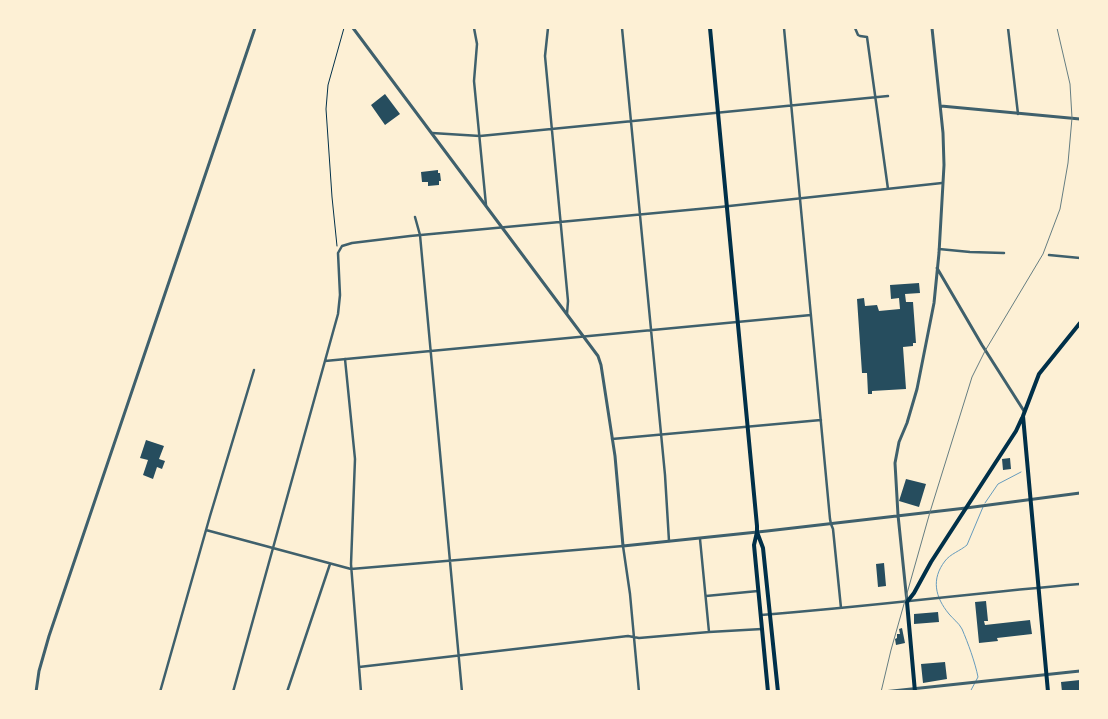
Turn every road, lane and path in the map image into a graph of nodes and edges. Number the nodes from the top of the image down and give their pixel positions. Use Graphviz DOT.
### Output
graph roads {
  1 [pos="254,28"];
  2 [pos="344,28"];
  3 [pos="353,28"];
  4 [pos="474,28"];
  5 [pos="548,28"];
  6 [pos="622,28"];
  7 [pos="710,28"];
  8 [pos="784,28"];
  9 [pos="855,28"];
  10 [pos="932,28"];
  11 [pos="1008,28"];
  12 [pos="888,96"];
  13 [pos="875,97"];
  14 [pos="791,106"];
  15 [pos="941,106"];
  16 [pos="719,113"];
  17 [pos="1018,114"];
  18 [pos="1080,119"];
  19 [pos="631,121"];
  20 [pos="552,129"];
  21 [pos="432,133"];
  22 [pos="480,136"];
  23 [pos="944,183"];
  24 [pos="888,189"];
  25 [pos="800,199"];
  26 [pos="486,206"];
  27 [pos="727,206"];
  28 [pos="640,214"];
  29 [pos="416,217"];
  30 [pos="561,222"];
  31 [pos="502,228"];
  32 [pos="420,236"];
  33 [pos="939,249"];
  34 [pos="338,253"];
  35 [pos="1004,253"];
  36 [pos="1049,255"];
  37 [pos="1080,258"];
  38 [pos="937,268"];
  39 [pos="567,314"];
  40 [pos="811,315"];
  41 [pos="739,322"];
  42 [pos="1080,324"];
  43 [pos="651,331"];
  44 [pos="584,336"];
  45 [pos="431,352"];
  46 [pos="345,359"];
  47 [pos="325,361"];
  48 [pos="254,370"];
  49 [pos="1024,411"];
  50 [pos="1023,416"];
  51 [pos="821,420"];
  52 [pos="748,427"];
  53 [pos="660,435"];
  54 [pos="612,439"];
  55 [pos="1080,493"];
  56 [pos="1030,499"];
  57 [pos="966,508"];
  58 [pos="898,515"];
  59 [pos="831,524"];
  60 [pos="206,530"];
  61 [pos="757,532"];
  62 [pos="700,539"];
  63 [pos="669,541"];
  64 [pos="623,546"];
  65 [pos="273,548"];
  66 [pos="450,561"];
  67 [pos="330,564"];
  68 [pos="351,569"];
  69 [pos="1080,584"];
  70 [pos="1038,588"];
  71 [pos="758,590"];
  72 [pos="706,596"];
  73 [pos="907,602"];
  74 [pos="841,608"];
  75 [pos="770,614"];
  76 [pos="761,615"];
  77 [pos="762,629"];
  78 [pos="709,632"];
  79 [pos="634,637"];
  80 [pos="459,655"];
  81 [pos="359,666"];
  82 [pos="1080,671"];
  83 [pos="1047,675"];
  84 [pos="914,690"];
  85 [pos="36,692"];
  86 [pos="160,692"];
  87 [pos="233,692"];
  88 [pos="287,692"];
  89 [pos="361,692"];
  90 [pos="462,692"];
  91 [pos="639,692"];
  92 [pos="768,692"];
  93 [pos="778,692"];
  94 [pos="883,692"];
  95 [pos="1048,692"];
  1 -- 85 [label="street"];
  2 -- 34 [label="path"];
  3 -- 21 [label="street"];
  4 -- 22 [label="street"];
  5 -- 20 [label="street"];
  6 -- 19 [label="street"];
  7 -- 16 [label="main road"];
  8 -- 14 [label="street"];
  9 -- 13 [label="street"];
  10 -- 15 [label="street"];
  11 -- 17 [label="street"];
  12 -- 13 [label="street"];
  13 -- 14 [label="street"];
  13 -- 24 [label="street"];
  14 -- 16 [label="street"];
  14 -- 25 [label="street"];
  15 -- 17 [label="street"];
  15 -- 23 [label="street"];
  16 -- 19 [label="street"];
  16 -- 27 [label="main road"];
  17 -- 18 [label="street"];
  19 -- 20 [label="street"];
  19 -- 28 [label="street"];
  20 -- 22 [label="street"];
  20 -- 30 [label="street"];
  21 -- 22 [label="street"];
  21 -- 26 [label="street"];
  22 -- 26 [label="street"];
  23 -- 24 [label="street"];
  23 -- 33 [label="street"];
  24 -- 25 [label="street"];
  25 -- 27 [label="street"];
  25 -- 40 [label="street"];
  26 -- 31 [label="street"];
  27 -- 28 [label="street"];
  27 -- 41 [label="main road"];
  28 -- 30 [label="street"];
  28 -- 43 [label="street"];
  29 -- 32 [label="street"];
  30 -- 31 [label="street"];
  30 -- 39 [label="street"];
  31 -- 32 [label="street"];
  31 -- 39 [label="street"];
  32 -- 34 [label="street"];
  32 -- 45 [label="street"];
  33 -- 35 [label="street"];
  33 -- 38 [label="street"];
  34 -- 47 [label="street"];
  36 -- 37 [label="street"];
  38 -- 49 [label="street"];
  38 -- 58 [label="street"];
  39 -- 44 [label="street"];
  40 -- 41 [label="street"];
  40 -- 51 [label="street"];
  41 -- 43 [label="street"];
  41 -- 52 [label="main road"];
  42 -- 49 [label="main road"];
  43 -- 44 [label="street"];
  43 -- 53 [label="street"];
  44 -- 45 [label="street"];
  44 -- 54 [label="street"];
  45 -- 46 [label="street"];
  45 -- 66 [label="street"];
  46 -- 47 [label="street"];
  46 -- 68 [label="street"];
  47 -- 65 [label="street"];
  48 -- 60 [label="street"];
  49 -- 50 [label="main road"];
  50 -- 56 [label="main road"];
  50 -- 57 [label="main road"];
  51 -- 52 [label="street"];
  51 -- 59 [label="street"];
  52 -- 53 [label="street"];
  52 -- 61 [label="main road"];
  53 -- 54 [label="street"];
  53 -- 63 [label="street"];
  54 -- 64 [label="street"];
  55 -- 56 [label="street"];
  56 -- 57 [label="street"];
  56 -- 70 [label="main road"];
  57 -- 58 [label="street"];
  57 -- 73 [label="main road"];
  58 -- 59 [label="street"];
  58 -- 73 [label="street"];
  59 -- 61 [label="street"];
  59 -- 74 [label="street"];
  60 -- 65 [label="street"];
  60 -- 86 [label="street"];
  61 -- 62 [label="street"];
  61 -- 71 [label="main road"];
  61 -- 75 [label="main road"];
  62 -- 63 [label="street"];
  62 -- 72 [label="street"];
  63 -- 64 [label="street"];
  64 -- 66 [label="street"];
  64 -- 79 [label="street"];
  65 -- 67 [label="street"];
  65 -- 87 [label="street"];
  66 -- 68 [label="street"];
  66 -- 80 [label="street"];
  67 -- 68 [label="street"];
  67 -- 88 [label="street"];
  68 -- 81 [label="street"];
  69 -- 70 [label="street"];
  70 -- 73 [label="street"];
  70 -- 83 [label="main road"];
  71 -- 72 [label="street"];
  71 -- 76 [label="main road"];
  72 -- 78 [label="street"];
  73 -- 74 [label="street"];
  73 -- 84 [label="main road"];
  74 -- 75 [label="street"];
  75 -- 76 [label="street"];
  75 -- 93 [label="main road"];
  76 -- 77 [label="main road"];
  77 -- 78 [label="street"];
  77 -- 92 [label="main road"];
  78 -- 79 [label="street"];
  79 -- 80 [label="street"];
  79 -- 91 [label="street"];
  80 -- 81 [label="street"];
  80 -- 90 [label="street"];
  81 -- 89 [label="street"];
  82 -- 83 [label="street"];
  83 -- 84 [label="street"];
  83 -- 95 [label="main road"];
  84 -- 94 [label="street"];
}
